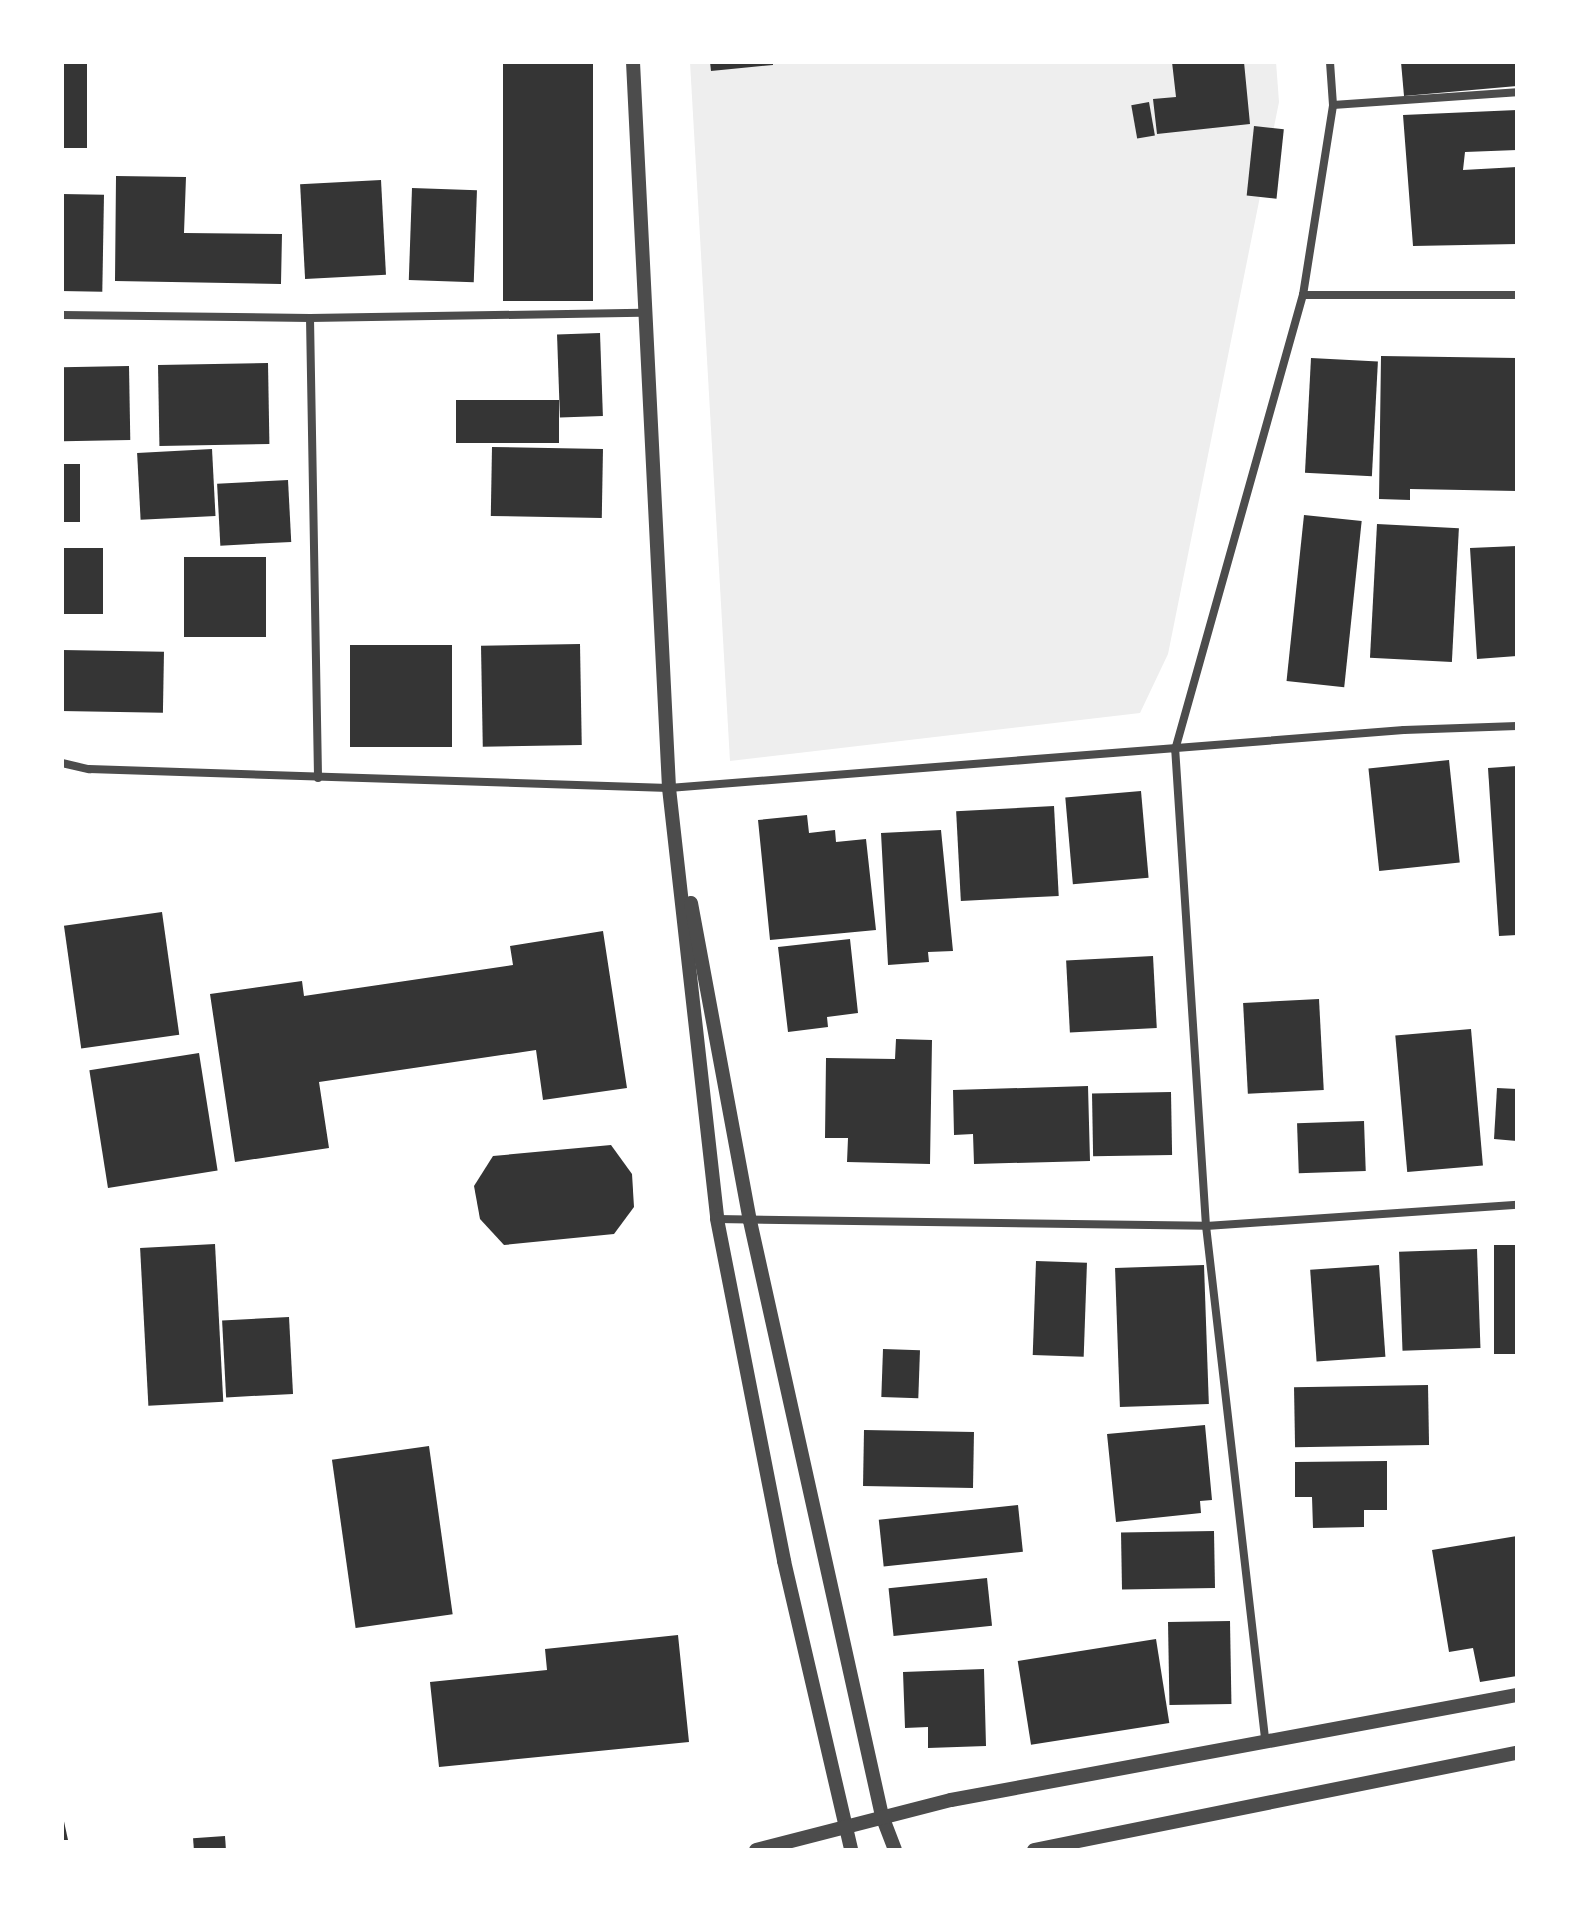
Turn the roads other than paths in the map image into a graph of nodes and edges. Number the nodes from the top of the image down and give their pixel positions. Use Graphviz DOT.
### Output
graph roads {
  1 [pos="633,62"];
  2 [pos="1330,62"];
  3 [pos="1517,92"];
  4 [pos="1333,105"];
  5 [pos="1303,295"];
  6 [pos="1517,295"];
  7 [pos="641,313"];
  8 [pos="62,315"];
  9 [pos="310,318"];
  10 [pos="1517,726"];
  11 [pos="1175,750"];
  12 [pos="62,763"];
  13 [pos="318,778"];
  14 [pos="669,788"];
  15 [pos="1517,1205"];
  16 [pos="717,1219"];
  17 [pos="750,1221"];
  18 [pos="1206,1226"];
  19 [pos="1517,1695"];
  20 [pos="1265,1738"];
  21 [pos="1517,1753"];
  22 [pos="882,1816"];
  23 [pos="842,1825"];
  24 [pos="756,1850"];
  25 [pos="851,1850"];
  26 [pos="895,1850"];
  27 [pos="1034,1850"];
  1 -- 7 [label="street"];
  2 -- 4 [label="street"];
  3 -- 4 [label="street"];
  4 -- 5 [label="street"];
  5 -- 6 [label="street"];
  5 -- 11 [label="street"];
  7 -- 9 [label="street"];
  7 -- 14 [label="street"];
  8 -- 9 [label="street"];
  9 -- 13 [label="street"];
  10 -- 11 [label="street"];
  11 -- 14 [label="street"];
  11 -- 18 [label="street"];
  12 -- 13 [label="street"];
  13 -- 14 [label="street"];
  14 -- 16 [label="street"];
  14 -- 17 [label="street"];
  15 -- 18 [label="street"];
  16 -- 17 [label="street"];
  16 -- 23 [label="street"];
  17 -- 18 [label="street"];
  17 -- 22 [label="street"];
  18 -- 20 [label="street"];
  19 -- 20 [label="street"];
  20 -- 22 [label="street"];
  21 -- 27 [label="street"];
  22 -- 23 [label="street"];
  22 -- 26 [label="street"];
  23 -- 24 [label="street"];
  23 -- 25 [label="street"];
}
